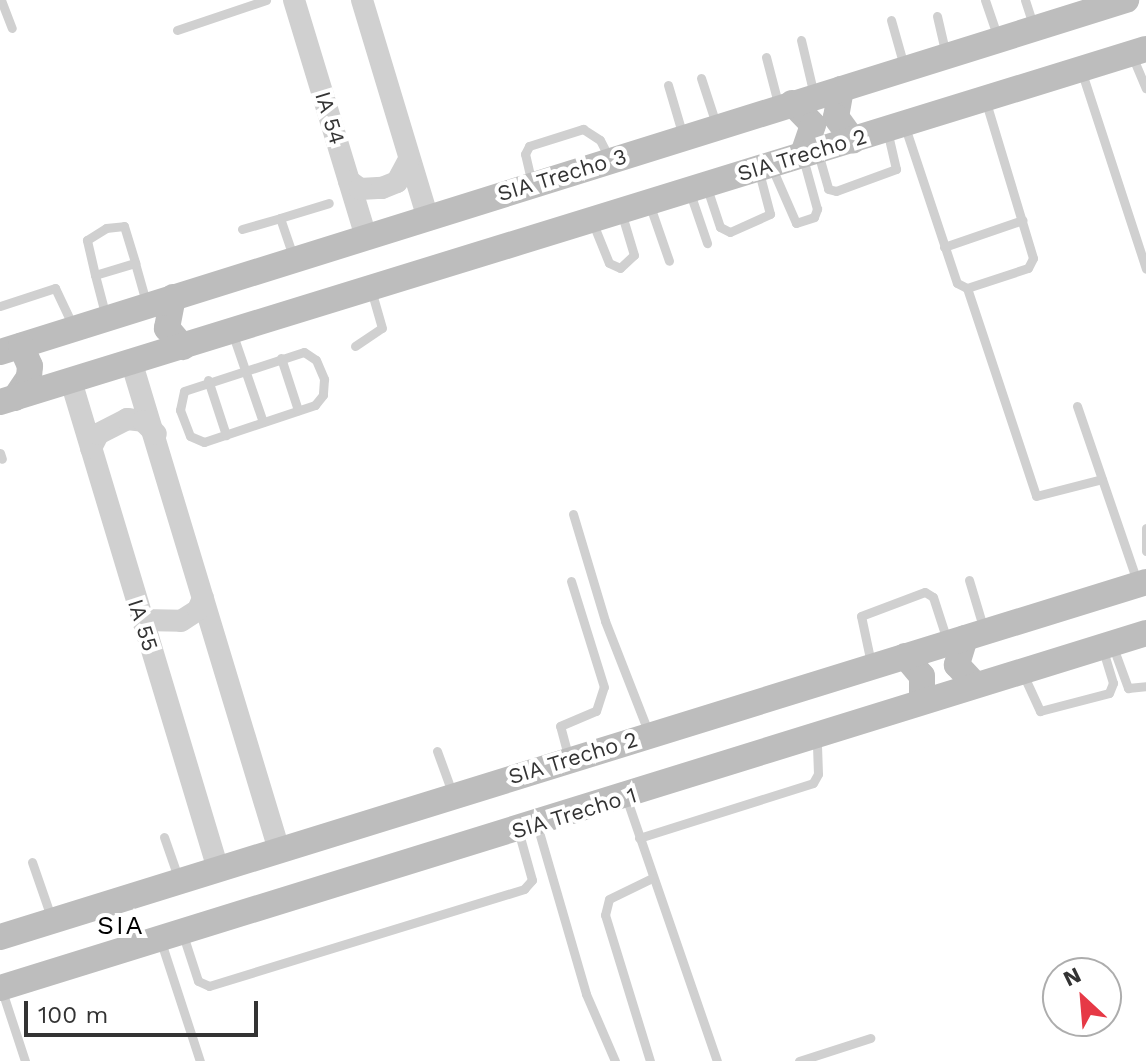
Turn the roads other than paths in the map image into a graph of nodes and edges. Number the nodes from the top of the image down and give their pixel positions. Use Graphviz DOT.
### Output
graph roads {
  1 [pos="1,0"];
  2 [pos="266,0"];
  3 [pos="294,0"];
  4 [pos="362,0"];
  5 [pos="985,0"];
  6 [pos="1025,0"];
  7 [pos="1110,2"];
  8 [pos="937,16"];
  9 [pos="891,20"];
  10 [pos="12,28"];
  11 [pos="1035,28"];
  12 [pos="177,30"];
  13 [pos="801,40"];
  14 [pos="998,40"];
  15 [pos="1139,52"];
  16 [pos="946,56"];
  17 [pos="766,57"];
  18 [pos="905,69"];
  19 [pos="1080,70"];
  20 [pos="701,78"];
  21 [pos="668,85"];
  22 [pos="1146,88"];
  23 [pos="841,89"];
  24 [pos="985,99"];
  25 [pos="795,103"];
  26 [pos="717,127"];
  27 [pos="895,127"];
  28 [pos="684,137"];
  29 [pos="853,140"];
  30 [pos="810,152"];
  31 [pos="409,159"];
  32 [pos="610,160"];
  33 [pos="764,167"];
  34 [pos="349,181"];
  35 [pos="532,184"];
  36 [pos="698,188"];
  37 [pos="329,203"];
  38 [pos="649,203"];
  39 [pos="621,212"];
  40 [pos="280,218"];
  41 [pos="428,218"];
  42 [pos="1023,220"];
  43 [pos="592,221"];
  44 [pos="242,229"];
  45 [pos="366,237"];
  46 [pos="707,243"];
  47 [pos="944,247"];
  48 [pos="294,259"];
  49 [pos="669,261"];
  50 [pos="135,263"];
  51 [pos="1146,269"];
  52 [pos="95,275"];
  53 [pos="967,288"];
  54 [pos="372,289"];
  55 [pos="173,297"];
  56 [pos="147,305"];
  57 [pos="0,306"];
  58 [pos="106,318"];
  59 [pos="74,328"];
  60 [pos="232,332"];
  61 [pos="355,346"];
  62 [pos="183,347"];
  63 [pos="10,349"];
  64 [pos="281,358"];
  65 [pos="132,364"];
  66 [pos="244,369"];
  67 [pos="208,380"];
  68 [pos="71,381"];
  69 [pos="8,400"];
  70 [pos="1077,406"];
  71 [pos="298,410"];
  72 [pos="263,422"];
  73 [pos="156,434"];
  74 [pos="226,435"];
  75 [pos="91,448"];
  76 [pos="1102,479"];
  77 [pos="573,514"];
  78 [pos="1146,528"];
  79 [pos="1146,551"];
  80 [pos="969,580"];
  81 [pos="571,581"];
  82 [pos="1142,583"];
  83 [pos="203,598"];
  84 [pos="142,620"];
  85 [pos="1146,633"];
  86 [pos="966,637"];
  87 [pos="1107,645"];
  88 [pos="905,656"];
  89 [pos="872,666"];
  90 [pos="1022,671"];
  91 [pos="975,684"];
  92 [pos="1146,686"];
  93 [pos="922,700"];
  94 [pos="649,734"];
  95 [pos="816,735"];
  96 [pos="437,751"];
  97 [pos="569,759"];
  98 [pos="453,795"];
  99 [pos="626,797"];
  100 [pos="528,827"];
  101 [pos="164,837"];
  102 [pos="639,838"];
  103 [pos="279,850"];
  104 [pos="32,862"];
  105 [pos="218,869"];
  106 [pos="652,878"];
  107 [pos="180,881"];
  108 [pos="52,920"];
  109 [pos="1,933"];
  110 [pos="171,936"];
  111 [pos="0,988"];
  112 [pos="870,1038"];
  113 [pos="25,1061"];
  114 [pos="200,1061"];
  115 [pos="615,1061"];
  116 [pos="650,1061"];
  117 [pos="717,1061"];
  118 [pos="799,1061"];
  1 -- 10 [label="lane"];
  2 -- 12 [label="lane"];
  3 -- 34 [label="street, IA 54"];
  4 -- 31 [label="street"];
  5 -- 14 [label="lane"];
  6 -- 11 [label="lane"];
  7 -- 11 [label="main road, SIA Trecho 3"];
  8 -- 16 [label="lane"];
  9 -- 18 [label="lane"];
  11 -- 14 [label="main road, SIA Trecho 3"];
  13 -- 25 [label="lane"];
  14 -- 16 [label="main road, SIA Trecho 3"];
  15 -- 19 [label="main road, SIA Trecho 2"];
  15 -- 22 [label="lane"];
  16 -- 18 [label="main road, SIA Trecho 3"];
  17 -- 25 [label="lane"];
  18 -- 23 [label="main road, SIA Trecho 3"];
  19 -- 24 [label="main road, SIA Trecho 2"];
  19 -- 51 [label="lane"];
  20 -- 26 [label="lane"];
  21 -- 28 [label="lane"];
  23 -- 25 [label="main road, SIA Trecho 3"];
  23 -- 29 [label="main road"];
  24 -- 27 [label="main road, SIA Trecho 2"];
  24 -- 42 [label="lane"];
  25 -- 26 [label="main road, SIA Trecho 3"];
  25 -- 30 [label="main road"];
  26 -- 28 [label="main road, SIA Trecho 3"];
  27 -- 29 [label="main road, SIA Trecho 2"];
  27 -- 30 [label="lane"];
  27 -- 47 [label="lane"];
  28 -- 32 [label="main road, SIA Trecho 3"];
  29 -- 30 [label="main road, SIA Trecho 2"];
  30 -- 33 [label="main road, SIA Trecho 2"];
  30 -- 33 [label="lane"];
  31 -- 34 [label="street"];
  31 -- 41 [label="street"];
  32 -- 35 [label="main road, SIA Trecho 3"];
  32 -- 35 [label="lane"];
  33 -- 36 [label="main road, SIA Trecho 2"];
  33 -- 36 [label="lane"];
  34 -- 45 [label="street, IA 54"];
  35 -- 41 [label="main road, SIA Trecho 3"];
  36 -- 38 [label="main road, SIA Trecho 2"];
  36 -- 46 [label="lane"];
  37 -- 40 [label="lane"];
  38 -- 39 [label="main road, SIA Trecho 2"];
  38 -- 49 [label="lane"];
  39 -- 43 [label="main road, SIA Trecho 2"];
  39 -- 43 [label="lane"];
  40 -- 44 [label="lane"];
  40 -- 48 [label="lane"];
  41 -- 45 [label="main road, SIA Trecho 3"];
  42 -- 47 [label="lane"];
  42 -- 53 [label="lane"];
  43 -- 54 [label="main road, SIA Trecho 2"];
  45 -- 48 [label="main road, SIA Trecho 3"];
  47 -- 53 [label="lane"];
  48 -- 55 [label="main road, SIA Trecho 3"];
  50 -- 52 [label="lane"];
  50 -- 52 [label="lane"];
  50 -- 56 [label="lane"];
  52 -- 58 [label="lane"];
  53 -- 76 [label="lane"];
  54 -- 60 [label="main road, SIA Trecho 2"];
  54 -- 61 [label="lane"];
  55 -- 56 [label="main road, SIA Trecho 3"];
  55 -- 62 [label="main road"];
  56 -- 58 [label="main road, SIA Trecho 3"];
  57 -- 59 [label="lane"];
  58 -- 59 [label="main road, SIA Trecho 3"];
  59 -- 63 [label="main road, SIA Trecho 3"];
  60 -- 62 [label="main road, SIA Trecho 2"];
  60 -- 66 [label="lane"];
  62 -- 65 [label="main road, SIA Trecho 2"];
  63 -- 69 [label="main road"];
  64 -- 66 [label="lane"];
  64 -- 71 [label="lane"];
  64 -- 71 [label="lane"];
  65 -- 68 [label="main road, SIA Trecho 2"];
  65 -- 73 [label="street"];
  66 -- 67 [label="lane"];
  66 -- 72 [label="lane"];
  67 -- 74 [label="lane"];
  67 -- 74 [label="lane"];
  68 -- 69 [label="main road, SIA Trecho 2"];
  68 -- 75 [label="street, IA 55"];
  70 -- 76 [label="lane"];
  71 -- 72 [label="lane"];
  72 -- 74 [label="lane"];
  73 -- 75 [label="street"];
  73 -- 83 [label="street"];
  75 -- 84 [label="street, IA 55"];
  76 -- 82 [label="lane"];
  77 -- 94 [label="lane"];
  78 -- 79 [label="lane"];
  80 -- 86 [label="lane"];
  81 -- 97 [label="lane"];
  82 -- 86 [label="main road, SIA Trecho 2"];
  83 -- 84 [label="street"];
  83 -- 103 [label="street"];
  84 -- 105 [label="street, IA 55"];
  85 -- 87 [label="main road, SIA Trecho 1"];
  86 -- 88 [label="main road, SIA Trecho 2"];
  86 -- 89 [label="lane"];
  86 -- 91 [label="main road"];
  87 -- 90 [label="main road, SIA Trecho 1"];
  87 -- 90 [label="lane"];
  87 -- 92 [label="lane"];
  88 -- 89 [label="main road, SIA Trecho 2"];
  88 -- 93 [label="main road"];
  89 -- 94 [label="main road, SIA Trecho 2"];
  90 -- 91 [label="main road, SIA Trecho 1"];
  91 -- 93 [label="main road, SIA Trecho 1"];
  93 -- 95 [label="main road, SIA Trecho 1"];
  94 -- 97 [label="main road, SIA Trecho 2"];
  95 -- 99 [label="main road, SIA Trecho 1"];
  95 -- 102 [label="lane"];
  96 -- 98 [label="lane"];
  97 -- 98 [label="main road, SIA Trecho 2"];
  98 -- 103 [label="main road, SIA Trecho 2"];
  99 -- 100 [label="main road, SIA Trecho 1"];
  99 -- 102 [label="lane"];
  100 -- 110 [label="main road, SIA Trecho 1"];
  100 -- 110 [label="lane"];
  100 -- 115 [label="lane"];
  101 -- 107 [label="lane"];
  102 -- 106 [label="lane"];
  103 -- 105 [label="main road, SIA Trecho 2"];
  104 -- 108 [label="lane"];
  105 -- 107 [label="main road, SIA Trecho 2"];
  106 -- 116 [label="lane"];
  106 -- 117 [label="lane"];
  107 -- 108 [label="main road, SIA Trecho 2"];
  108 -- 109 [label="main road, SIA Trecho 2"];
  110 -- 111 [label="main road, SIA Trecho 1"];
  110 -- 114 [label="lane"];
  111 -- 113 [label="lane"];
  112 -- 118 [label="lane"];
}
